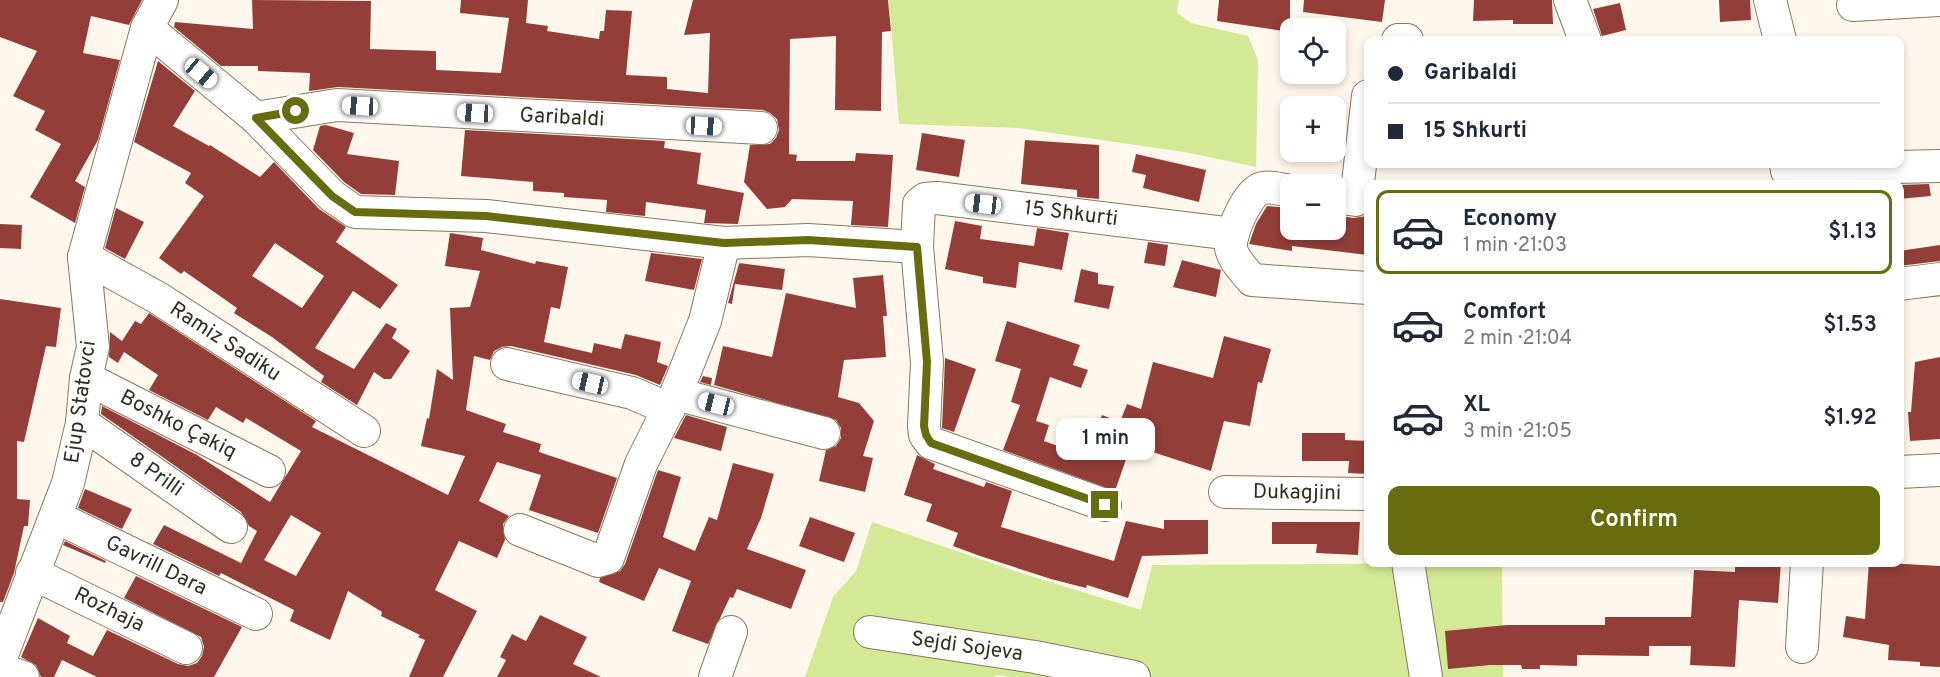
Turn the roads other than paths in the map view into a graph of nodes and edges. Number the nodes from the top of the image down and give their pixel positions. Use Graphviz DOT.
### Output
graph roads {
  1 [pos="162,0"];
  2 [pos="1570,0"];
  3 [pos="1770,0"];
  4 [pos="1940,0"];
  5 [pos="1853,5"];
  6 [pos="147,28"];
  7 [pos="1584,36"];
  8 [pos="1779,36"];
  9 [pos="256,118"];
  10 [pos="1364,124"];
  11 [pos="761,128"];
  12 [pos="1940,166"];
  13 [pos="1904,167"];
  14 [pos="1787,168"];
  15 [pos="1885,168"];
  16 [pos="1280,189"];
  17 [pos="1353,200"];
  18 [pos="1233,234"];
  19 [pos="724,243"];
  20 [pos="917,247"];
  21 [pos="84,257"];
  22 [pos="1940,279"];
  23 [pos="1904,283"];
  24 [pos="1364,288"];
  25 [pos="507,364"];
  26 [pos="86,378"];
  27 [pos="673,401"];
  28 [pos="82,423"];
  29 [pos="364,432"];
  30 [pos="824,433"];
  31 [pos="1940,470"];
  32 [pos="269,471"];
  33 [pos="1904,472"];
  34 [pos="1225,492"];
  35 [pos="1364,494"];
  36 [pos="1105,505"];
  37 [pos="56,517"];
  38 [pos="231,526"];
  39 [pos="520,530"];
  40 [pos="1409,567"];
  41 [pos="1807,567"];
  42 [pos="32,573"];
  43 [pos="256,614"];
  44 [pos="731,632"];
  45 [pos="870,633"];
  46 [pos="1802,647"];
  47 [pos="186,648"];
  48 [pos="0,660"];
  49 [pos="0,669"];
  50 [pos="23,677"];
  51 [pos="715,677"];
  52 [pos="1134,677"];
  53 [pos="1426,677"];
  1 -- 6 [label="street, Ejup Statovci"];
  2 -- 7 [label="street"];
  3 -- 8 [label="street"];
  4 -- 5 [label="street"];
  6 -- 9 [label="street"];
  6 -- 21 [label="street, Ejup Statovci"];
  9 -- 11 [label="street, Garibaldi"];
  9 -- 19 [label="street"];
  10 -- 17 [label="street"];
  12 -- 13 [label="street"];
  14 -- 15 [label="street"];
  16 -- 18 [label="street"];
  18 -- 20 [label="street, 15 Shkurti"];
  18 -- 24 [label="street"];
  19 -- 20 [label="street"];
  19 -- 27 [label="street"];
  20 -- 36 [label="street, 15 Shkurti"];
  21 -- 26 [label="street, Ejup Statovci"];
  21 -- 29 [label="street, Ramiz Sadiku"];
  22 -- 23 [label="street"];
  25 -- 27 [label="street"];
  26 -- 28 [label="street, Ejup Statovci"];
  26 -- 32 [label="street, Boshko Çakiq"];
  27 -- 30 [label="street"];
  27 -- 39 [label="street"];
  28 -- 37 [label="street, Ejup Statovci"];
  28 -- 38 [label="street, 8 Prilli"];
  31 -- 33 [label="street"];
  34 -- 35 [label="street, Dukagjini"];
  37 -- 42 [label="street, Ejup Statovci"];
  37 -- 43 [label="street, Gavrill Dara"];
  40 -- 53 [label="street"];
  41 -- 46 [label="street"];
  42 -- 47 [label="street, Rozhaja"];
  42 -- 48 [label="street, Ejup Statovci"];
  44 -- 51 [label="street"];
  45 -- 52 [label="street, Sejdi Sojeva"];
  49 -- 50 [label="street"];
}
